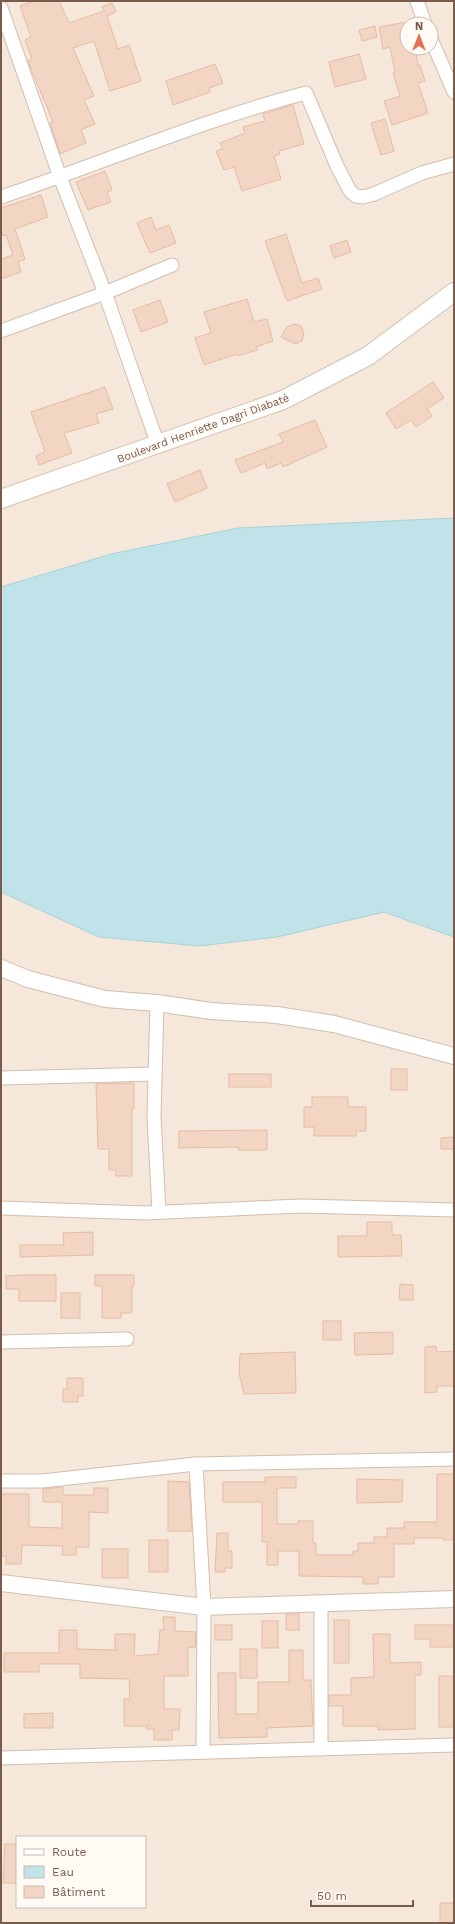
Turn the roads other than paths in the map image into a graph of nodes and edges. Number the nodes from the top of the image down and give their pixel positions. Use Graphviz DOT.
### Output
graph roads {
  1 [pos="417,1"];
  2 [pos="1,8"];
  3 [pos="422,16"];
  4 [pos="438,56"];
  5 [pos="454,92"];
  6 [pos="454,164"];
  7 [pos="60,177"];
  8 [pos="1,197"];
  9 [pos="172,266"];
  10 [pos="454,292"];
  11 [pos="105,293"];
  12 [pos="1,331"];
  13 [pos="158,445"];
  14 [pos="1,499"];
  15 [pos="1,968"];
  16 [pos="157,1003"];
  17 [pos="454,1056"];
  18 [pos="154,1074"];
  19 [pos="1,1078"];
  20 [pos="1,1208"];
  21 [pos="454,1210"];
  22 [pos="159,1211"];
  23 [pos="127,1339"];
  24 [pos="1,1342"];
  25 [pos="454,1459"];
  26 [pos="196,1464"];
  27 [pos="1,1481"];
  28 [pos="1,1583"];
  29 [pos="454,1599"];
  30 [pos="321,1604"];
  31 [pos="204,1607"];
  32 [pos="454,1745"];
  33 [pos="321,1749"];
  34 [pos="203,1752"];
  35 [pos="1,1758"];
  1 -- 3 [label="street"];
  2 -- 7 [label="street"];
  4 -- 5 [label="street"];
  6 -- 7 [label="street"];
  7 -- 8 [label="street"];
  7 -- 11 [label="street"];
  9 -- 11 [label="street"];
  10 -- 13 [label="main road, Boulevard Henriette Dagri Diabaté"];
  11 -- 12 [label="street"];
  11 -- 13 [label="street"];
  13 -- 14 [label="main road, Boulevard Henriette Dagri Diabaté"];
  15 -- 16 [label="street"];
  16 -- 17 [label="street"];
  16 -- 18 [label="street"];
  18 -- 19 [label="street"];
  18 -- 22 [label="street"];
  20 -- 22 [label="street"];
  21 -- 22 [label="street"];
  23 -- 24 [label="street"];
  25 -- 26 [label="street"];
  26 -- 27 [label="street"];
  26 -- 31 [label="street"];
  28 -- 31 [label="street"];
  29 -- 30 [label="street"];
  30 -- 31 [label="street"];
  30 -- 33 [label="street"];
  31 -- 34 [label="street"];
  32 -- 33 [label="street"];
  33 -- 34 [label="street"];
  34 -- 35 [label="street"];
}
